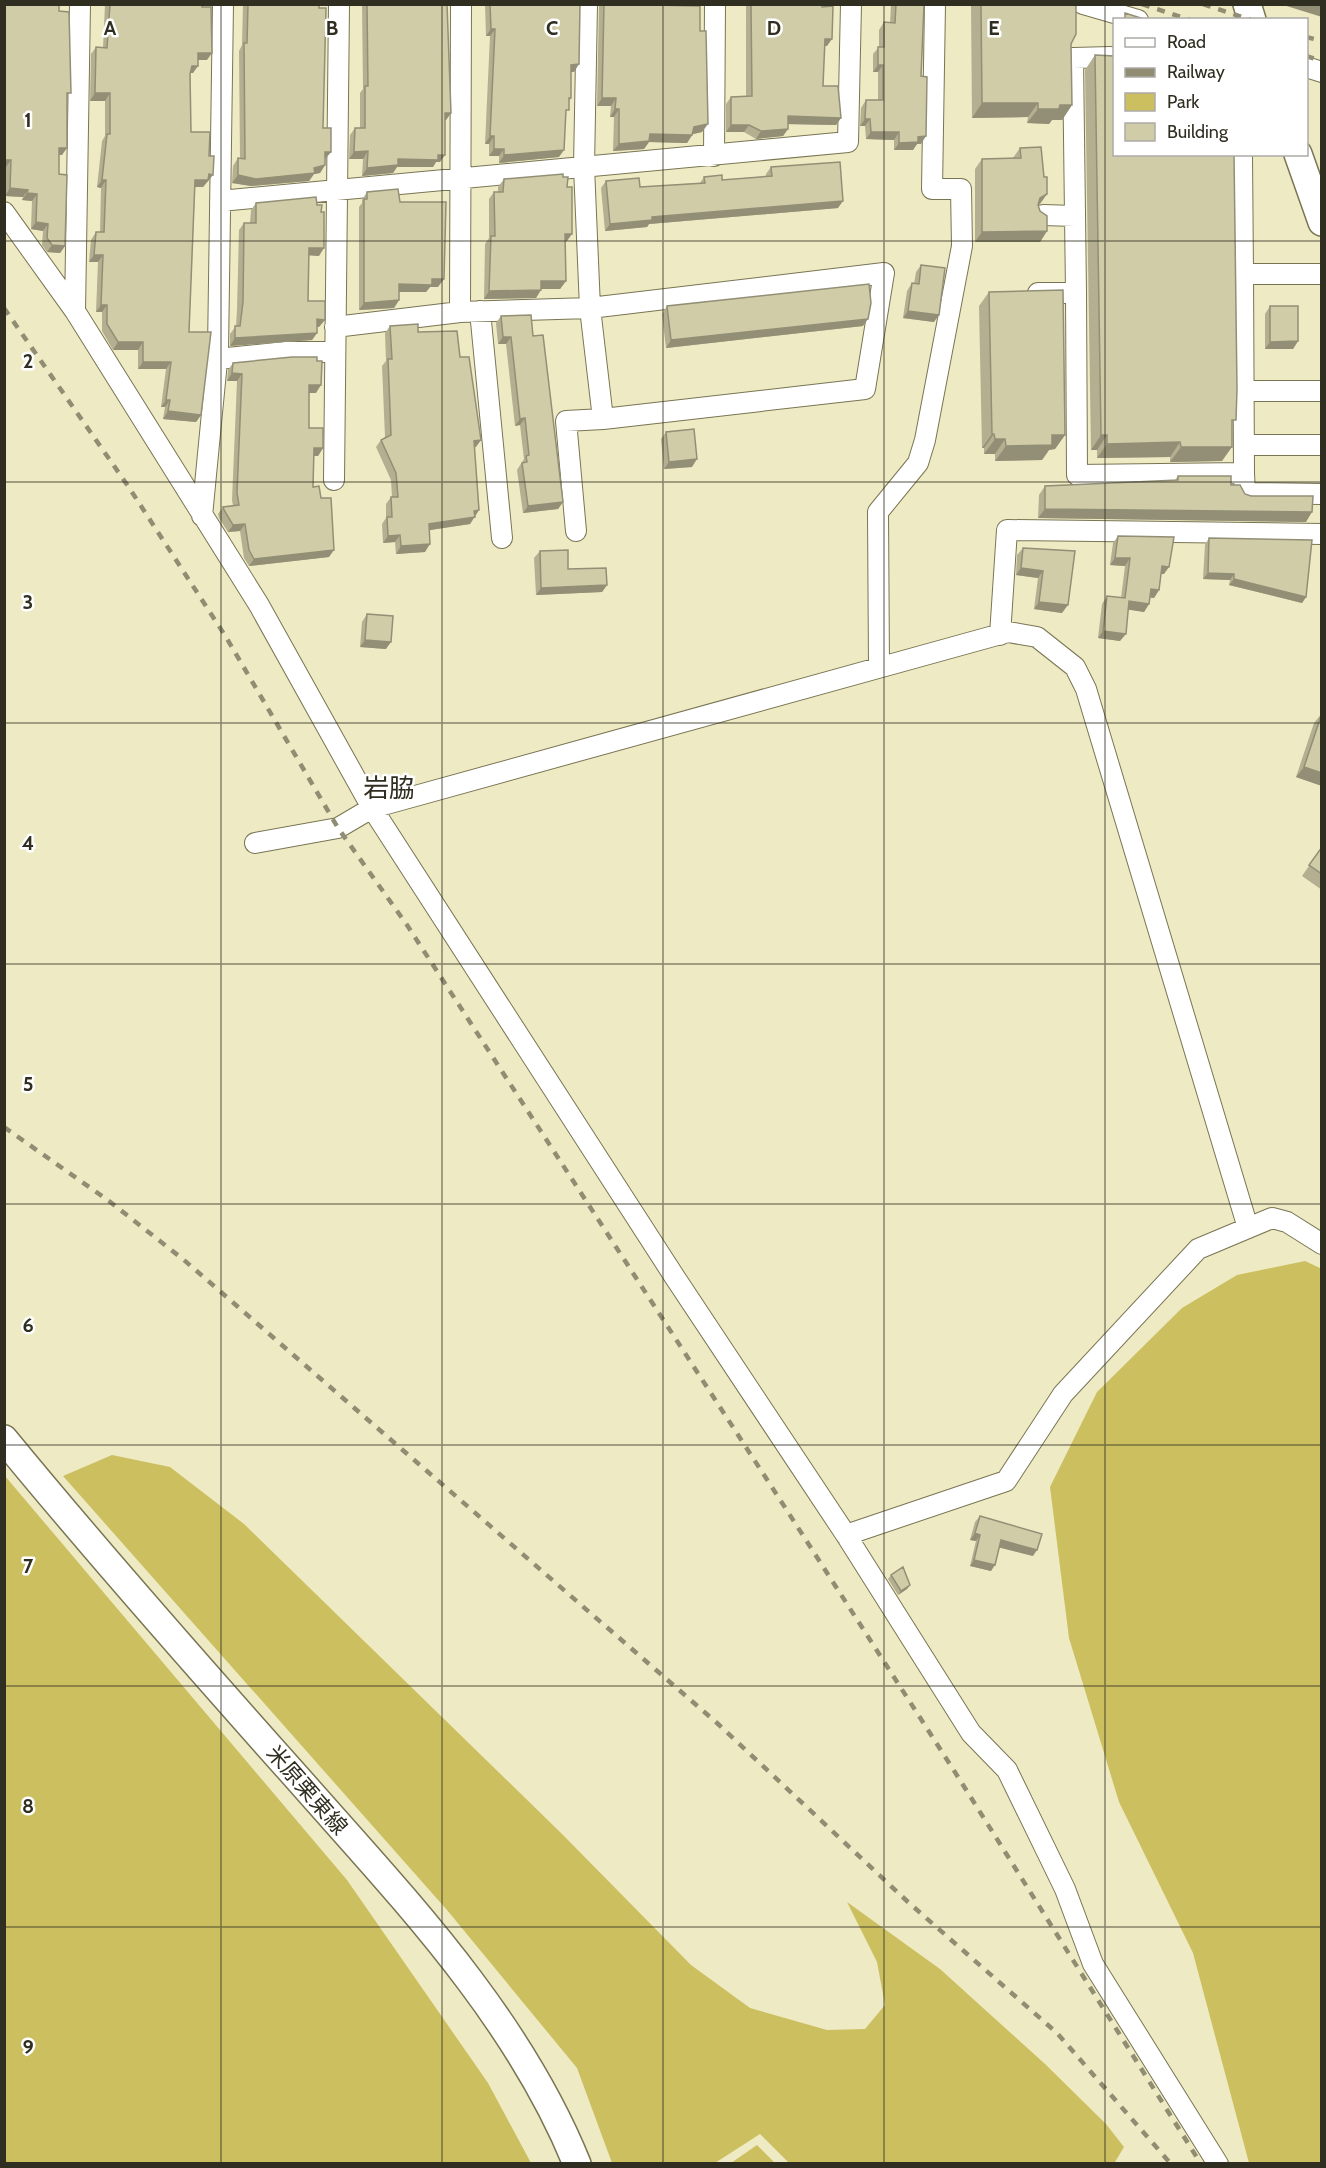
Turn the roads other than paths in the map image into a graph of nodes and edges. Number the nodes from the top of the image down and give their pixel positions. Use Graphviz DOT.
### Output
graph roads {
  1 [pos="80,4"];
  2 [pos="223,4"];
  3 [pos="339,4"];
  4 [pos="461,4"];
  5 [pos="586,4"];
  6 [pos="715,4"];
  7 [pos="851,4"];
  8 [pos="936,4"];
  9 [pos="1083,4"];
  10 [pos="1131,18"];
  11 [pos="1111,57"];
  12 [pos="714,156"];
  13 [pos="1242,156"];
  14 [pos="1299,156"];
  15 [pos="584,167"];
  16 [pos="461,180"];
  17 [pos="338,191"];
  18 [pos="220,201"];
  19 [pos="4,212"];
  20 [pos="1043,215"];
  21 [pos="1075,216"];
  22 [pos="1322,222"];
  23 [pos="1243,274"];
  24 [pos="1322,274"];
  25 [pos="1020,293"];
  26 [pos="1076,293"];
  27 [pos="590,308"];
  28 [pos="75,311"];
  29 [pos="480,311"];
  30 [pos="460,312"];
  31 [pos="335,327"];
  32 [pos="335,352"];
  33 [pos="218,359"];
  34 [pos="1322,390"];
  35 [pos="1244,391"];
  36 [pos="603,419"];
  37 [pos="1244,445"];
  38 [pos="1322,445"];
  39 [pos="1244,473"];
  40 [pos="334,480"];
  41 [pos="1322,494"];
  42 [pos="202,516"];
  43 [pos="576,531"];
  44 [pos="1322,534"];
  45 [pos="502,538"];
  46 [pos="1000,635"];
  47 [pos="879,667"];
  48 [pos="372,808"];
  49 [pos="255,843"];
  50 [pos="1248,1228"];
  51 [pos="1322,1244"];
  52 [pos="4,1439"];
  53 [pos="846,1535"];
  54 [pos="577,2163"];
  55 [pos="1218,2163"];
  1 -- 28 [label="street"];
  2 -- 18 [label="street"];
  3 -- 17 [label="street"];
  4 -- 16 [label="street"];
  5 -- 15 [label="street"];
  6 -- 12 [label="street"];
  7 -- 12 [label="street"];
  8 -- 47 [label="street"];
  9 -- 10 [label="street"];
  11 -- 21 [label="street"];
  12 -- 15 [label="street"];
  13 -- 23 [label="street"];
  14 -- 22 [label="main road"];
  15 -- 16 [label="street"];
  15 -- 27 [label="street"];
  16 -- 17 [label="street"];
  16 -- 30 [label="street"];
  17 -- 18 [label="street"];
  17 -- 31 [label="street"];
  18 -- 33 [label="street"];
  19 -- 28 [label="street"];
  20 -- 21 [label="street"];
  21 -- 26 [label="street"];
  23 -- 24 [label="street"];
  23 -- 35 [label="street"];
  25 -- 26 [label="street"];
  26 -- 39 [label="street"];
  27 -- 29 [label="street"];
  27 -- 36 [label="street"];
  27 -- 36 [label="street"];
  28 -- 42 [label="street"];
  29 -- 30 [label="street"];
  29 -- 45 [label="street"];
  30 -- 31 [label="street"];
  31 -- 32 [label="street"];
  32 -- 33 [label="street"];
  32 -- 40 [label="street"];
  33 -- 42 [label="street"];
  34 -- 35 [label="street"];
  35 -- 37 [label="street"];
  36 -- 43 [label="street"];
  37 -- 38 [label="street"];
  37 -- 39 [label="street"];
  39 -- 41 [label="street"];
  42 -- 48 [label="street"];
  44 -- 46 [label="street"];
  46 -- 47 [label="street"];
  46 -- 50 [label="street"];
  47 -- 48 [label="street"];
  48 -- 49 [label="street"];
  48 -- 53 [label="street"];
  50 -- 51 [label="street"];
  50 -- 53 [label="street"];
  52 -- 54 [label="main road, 米原栗東線"];
  53 -- 55 [label="street"];
}
